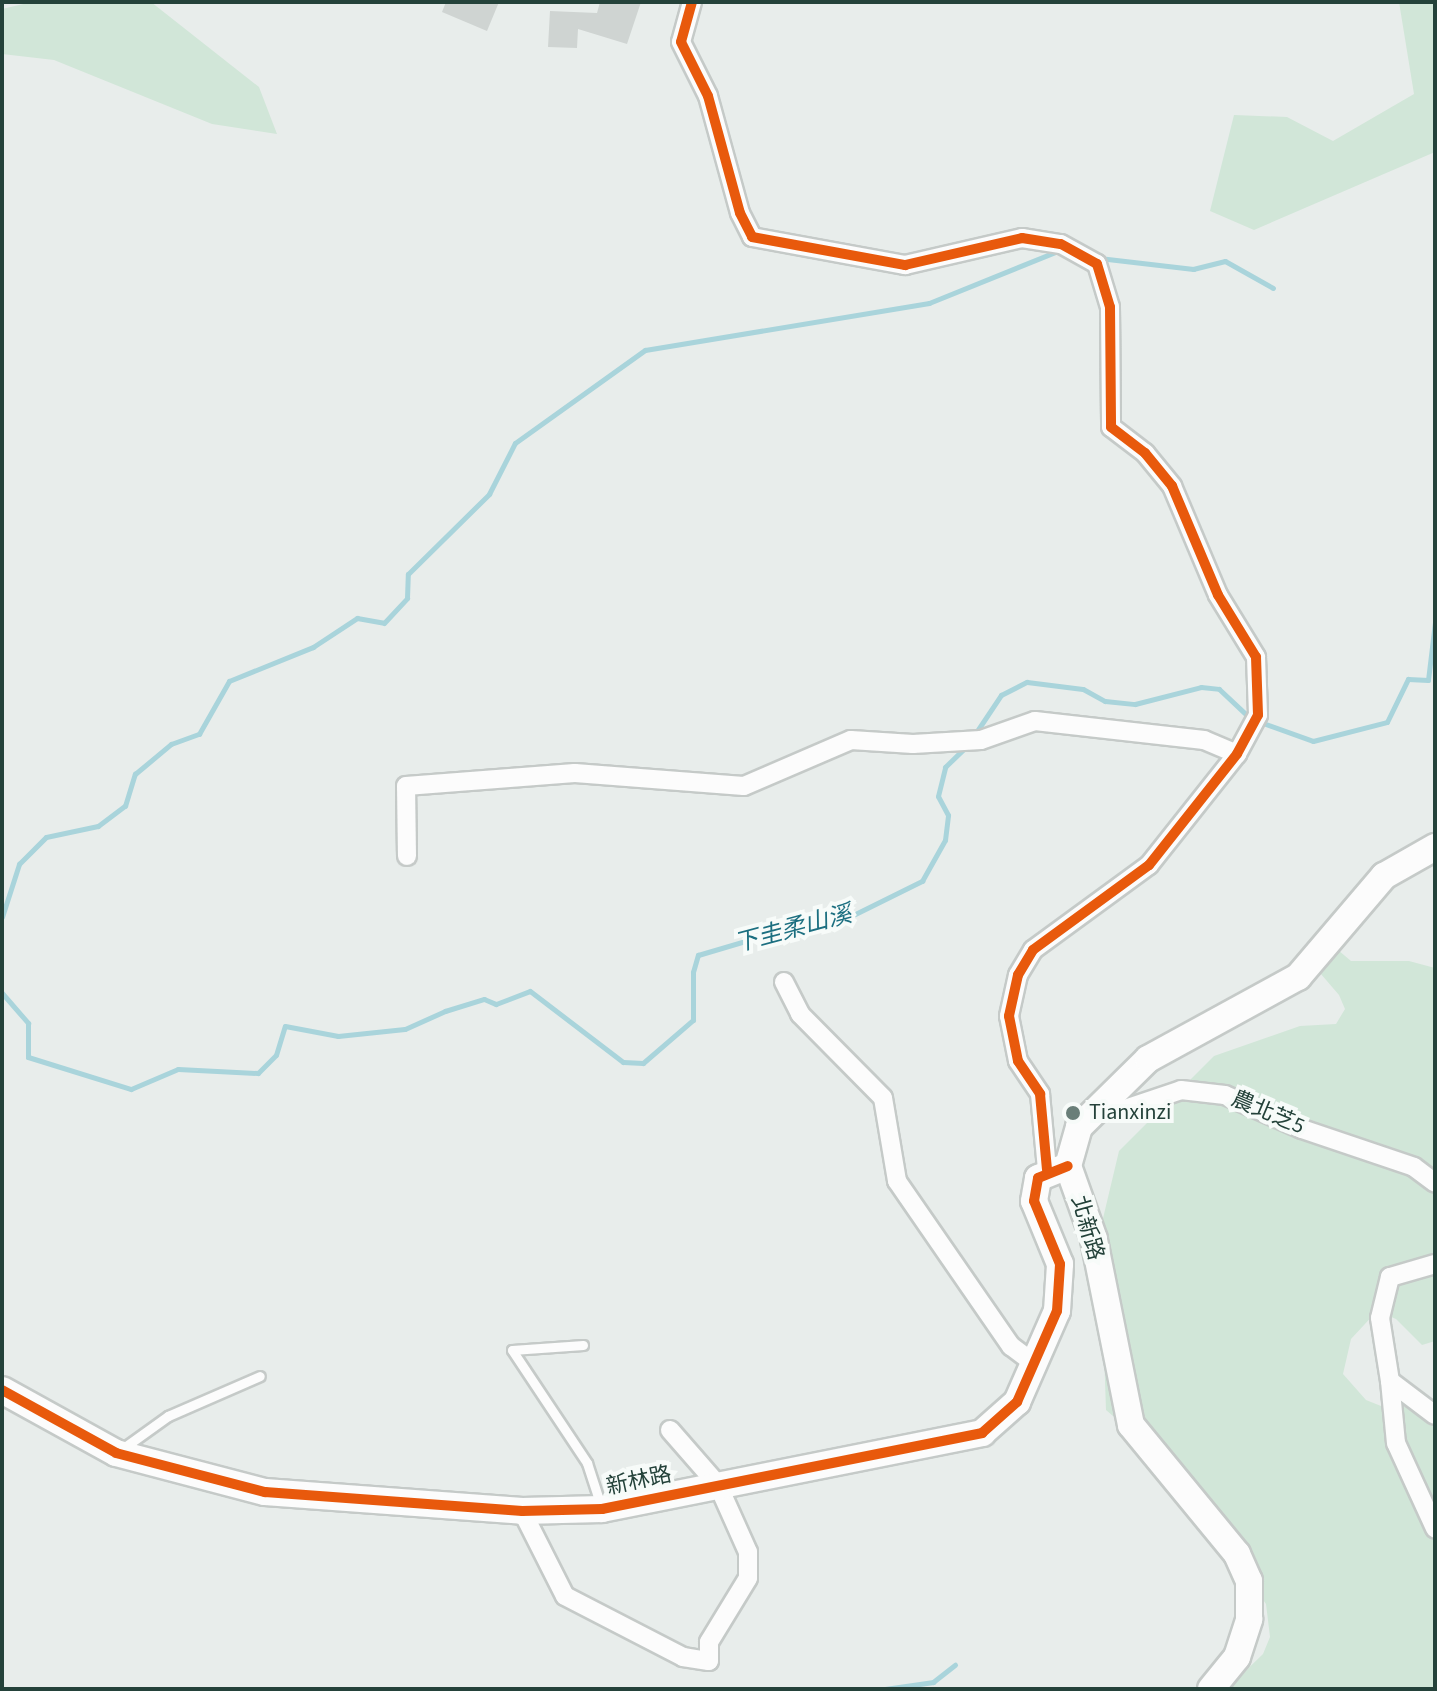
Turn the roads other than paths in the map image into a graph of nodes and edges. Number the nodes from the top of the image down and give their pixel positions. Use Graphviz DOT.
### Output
graph roads {
  1 [pos="692,2"];
  2 [pos="1237,754"];
  3 [pos="1435,847"];
  4 [pos="407,856"];
  5 [pos="784,982"];
  6 [pos="1094,1108"];
  7 [pos="1058,1168"];
  8 [pos="1435,1183"];
  9 [pos="1435,1264"];
  10 [pos="583,1345"];
  11 [pos="1035,1364"];
  12 [pos="260,1376"];
  13 [pos="1390,1381"];
  14 [pos="2,1390"];
  15 [pos="1435,1415"];
  16 [pos="670,1430"];
  17 [pos="116,1453"];
  18 [pos="718,1485"];
  19 [pos="602,1509"];
  20 [pos="522,1511"];
  21 [pos="1435,1528"];
  22 [pos="1211,1689"];
  1 -- 2 [label="street"];
  2 -- 4 [label="street"];
  2 -- 7 [label="street"];
  3 -- 6 [label="street, 北新路"];
  5 -- 11 [label="street"];
  6 -- 7 [label="street, 北新路"];
  6 -- 8 [label="street, 農北芝5"];
  7 -- 11 [label="street, 新林路"];
  7 -- 22 [label="street, 北新路"];
  9 -- 13 [label="street"];
  10 -- 19 [label="lane"];
  11 -- 18 [label="street, 新林路"];
  12 -- 17 [label="lane"];
  13 -- 15 [label="street"];
  13 -- 21 [label="street"];
  14 -- 17 [label="street, 新林路"];
  16 -- 18 [label="street"];
  17 -- 20 [label="street, 新林路"];
  18 -- 19 [label="street, 新林路"];
  18 -- 20 [label="street"];
  19 -- 20 [label="street, 新林路"];
}
